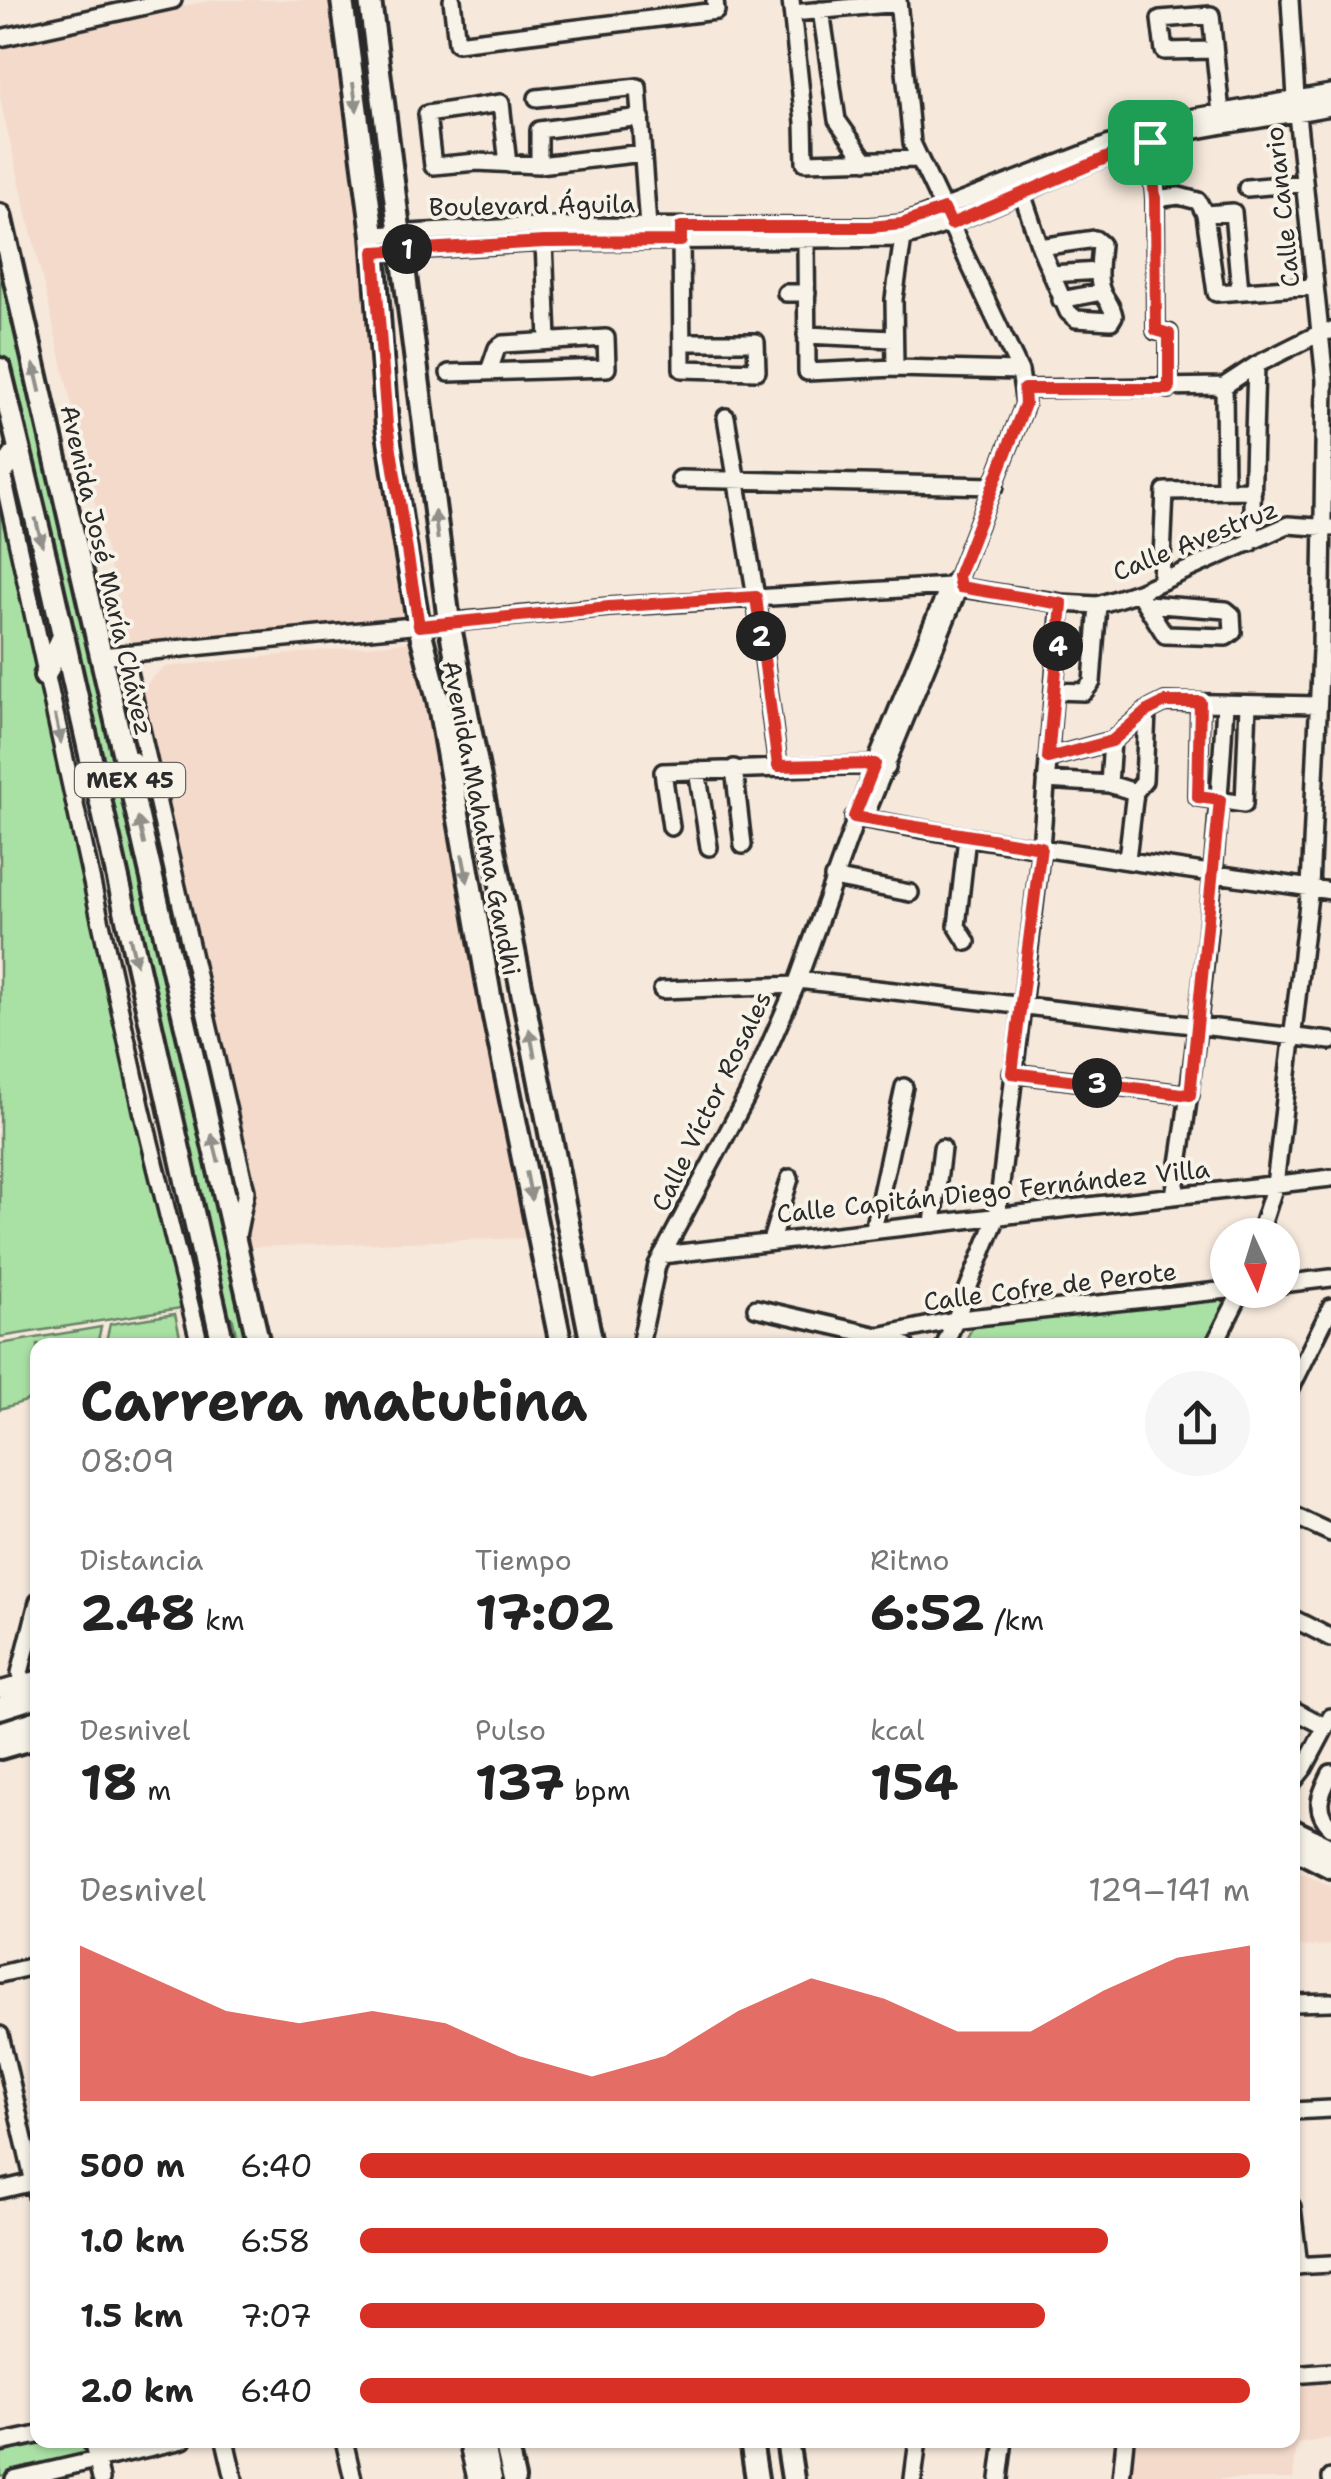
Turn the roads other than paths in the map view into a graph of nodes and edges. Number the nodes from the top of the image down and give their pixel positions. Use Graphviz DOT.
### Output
graph roads {
  1 [pos="173,0"];
  2 [pos="342,0"];
  3 [pos="370,0"];
  4 [pos="452,0"];
  5 [pos="714,0"];
  6 [pos="1290,0"];
  7 [pos="898,1"];
  8 [pos="792,7"];
  9 [pos="821,10"];
  10 [pos="0,38"];
  11 [pos="1214,50"];
  12 [pos="1331,93"];
  13 [pos="537,98"];
  14 [pos="1297,106"];
  15 [pos="1331,108"];
  16 [pos="1221,113"];
  17 [pos="641,118"];
  18 [pos="837,120"];
  19 [pos="804,122"];
  20 [pos="1150,142"];
  21 [pos="643,153"];
  22 [pos="918,159"];
  23 [pos="866,161"];
  24 [pos="508,164"];
  25 [pos="540,165"];
  26 [pos="1303,183"];
  27 [pos="1247,188"];
  28 [pos="1022,193"];
  29 [pos="1155,199"];
  30 [pos="1205,214"];
  31 [pos="0,216"];
  32 [pos="947,217"];
  33 [pos="648,227"];
  34 [pos="681,234"];
  35 [pos="904,238"];
  36 [pos="806,241"];
  37 [pos="400,242"];
  38 [pos="544,242"];
  39 [pos="374,243"];
  40 [pos="1040,247"];
  41 [pos="1098,271"];
  42 [pos="1331,273"];
  43 [pos="1052,274"];
  44 [pos="1314,280"];
  45 [pos="807,292"];
  46 [pos="1102,292"];
  47 [pos="1240,292"];
  48 [pos="786,293"];
  49 [pos="1061,300"];
  50 [pos="1326,332"];
  51 [pos="806,335"];
  52 [pos="893,339"];
  53 [pos="548,340"];
  54 [pos="683,342"];
  55 [pos="1256,364"];
  56 [pos="895,368"];
  57 [pos="0,369"];
  58 [pos="489,372"];
  59 [pos="1020,372"];
  60 [pos="450,373"];
  61 [pos="1224,386"];
  62 [pos="1024,389"];
  63 [pos="1169,389"];
  64 [pos="726,418"];
  65 [pos="1328,444"];
  66 [pos="18,451"];
  67 [pos="1,468"];
  68 [pos="680,479"];
  69 [pos="735,479"];
  70 [pos="994,486"];
  71 [pos="1225,490"];
  72 [pos="1253,490"];
  73 [pos="1327,527"];
  74 [pos="1251,543"];
  75 [pos="1161,582"];
  76 [pos="956,583"];
  77 [pos="756,597"];
  78 [pos="1143,598"];
  79 [pos="1062,604"];
  80 [pos="1098,605"];
  81 [pos="448,622"];
  82 [pos="419,626"];
  83 [pos="63,636"];
  84 [pos="1326,650"];
  85 [pos="124,654"];
  86 [pos="101,656"];
  87 [pos="46,676"];
  88 [pos="1054,691"];
  89 [pos="1200,702"];
  90 [pos="1225,704"];
  91 [pos="1248,704"];
  92 [pos="1318,705"];
  93 [pos="1147,711"];
  94 [pos="1324,725"];
  95 [pos="1112,741"];
  96 [pos="122,744"];
  97 [pos="1048,758"];
  98 [pos="778,766"];
  99 [pos="881,766"];
  100 [pos="734,768"];
  101 [pos="697,770"];
  102 [pos="1046,780"];
  103 [pos="1109,784"];
  104 [pos="1135,792"];
  105 [pos="158,794"];
  106 [pos="1220,800"];
  107 [pos="1323,809"];
  108 [pos="858,820"];
  109 [pos="671,827"];
  110 [pos="967,837"];
  111 [pos="744,846"];
  112 [pos="1041,847"];
  113 [pos="709,848"];
  114 [pos="1127,859"];
  115 [pos="1214,874"];
  116 [pos="833,878"];
  117 [pos="1310,887"];
  118 [pos="1331,890"];
  119 [pos="910,893"];
  120 [pos="968,942"];
  121 [pos="797,982"];
  122 [pos="662,990"];
  123 [pos="1020,1007"];
  124 [pos="1196,1026"];
  125 [pos="1294,1036"];
  126 [pos="1331,1040"];
  127 [pos="1012,1073"];
  128 [pos="904,1087"];
  129 [pos="1190,1095"];
  130 [pos="942,1148"];
  131 [pos="790,1178"];
  132 [pos="1331,1178"];
  133 [pos="1275,1185"];
  134 [pos="1174,1196"];
  135 [pos="997,1217"];
  136 [pos="1265,1218"];
  137 [pos="933,1224"];
  138 [pos="872,1230"];
  139 [pos="236,1236"];
  140 [pos="771,1241"];
  141 [pos="662,1255"];
  142 [pos="1331,1278"];
  143 [pos="1300,1282"];
  144 [pos="1210,1292"];
  145 [pos="213,1302"];
  146 [pos="1331,1307"];
  147 [pos="756,1308"];
  148 [pos="1233,1308"];
  149 [pos="191,1310"];
  150 [pos="958,1319"];
  151 [pos="878,1336"];
  152 [pos="198,1338"];
  153 [pos="221,1338"];
  154 [pos="258,1338"];
  155 [pos="560,1338"];
  156 [pos="591,1338"];
  157 [pos="642,1338"];
  158 [pos="884,1338"];
  159 [pos="948,1338"];
  160 [pos="1218,1338"];
  161 [pos="1300,1370"];
  162 [pos="1331,1512"];
  163 [pos="1300,1519"];
  164 [pos="1327,1531"];
  165 [pos="1300,1622"];
  166 [pos="1331,1638"];
  167 [pos="30,1653"];
  168 [pos="25,1685"];
  169 [pos="0,1708"];
  170 [pos="30,1711"];
  171 [pos="1300,1713"];
  172 [pos="0,1720"];
  173 [pos="1329,1722"];
  174 [pos="30,1724"];
  175 [pos="0,1733"];
  176 [pos="30,1739"];
  177 [pos="0,1748"];
  178 [pos="1304,1768"];
  179 [pos="1300,1773"];
  180 [pos="1330,1774"];
  181 [pos="1300,1821"];
  182 [pos="1331,1827"];
  183 [pos="1300,1834"];
  184 [pos="1331,1836"];
  185 [pos="1331,1849"];
  186 [pos="1300,1851"];
  187 [pos="1300,1863"];
  188 [pos="1331,1868"];
  189 [pos="1331,1879"];
  190 [pos="30,1967"];
  191 [pos="0,1974"];
  192 [pos="1331,2002"];
  193 [pos="1300,2003"];
  194 [pos="0,2036"];
  195 [pos="1331,2110"];
  196 [pos="1300,2111"];
  197 [pos="30,2158"];
  198 [pos="30,2183"];
  199 [pos="0,2190"];
  200 [pos="1331,2264"];
  201 [pos="1300,2266"];
  202 [pos="1331,2372"];
  203 [pos="1300,2374"];
  204 [pos="30,2437"];
  205 [pos="0,2444"];
  206 [pos="94,2448"];
  207 [pos="149,2448"];
  208 [pos="227,2448"];
  209 [pos="346,2448"];
  210 [pos="469,2448"];
  211 [pos="484,2448"];
  212 [pos="507,2448"];
  213 [pos="752,2448"];
  214 [pos="788,2448"];
  215 [pos="917,2448"];
  216 [pos="1003,2448"];
  217 [pos="1124,2448"];
  218 [pos="97,2460"];
  219 [pos="14,2479"];
  220 [pos="101,2479"];
  221 [pos="234,2479"];
  222 [pos="353,2479"];
  223 [pos="476,2479"];
  224 [pos="492,2479"];
  225 [pos="514,2479"];
  226 [pos="757,2479"];
  227 [pos="793,2479"];
  228 [pos="913,2479"];
  229 [pos="999,2479"];
  230 [pos="1120,2479"];
  1 -- 10 [label="street"];
  2 -- 39 [label="main road, Avenida Mahatma Gandhi, one-way"];
  3 -- 37 [label="main road, Avenida Mahatma Gandhi"];
  4 -- 5 [label="street"];
  6 -- 14 [label="street, Calle Canario"];
  7 -- 9 [label="street"];
  7 -- 22 [label="street"];
  8 -- 9 [label="street"];
  8 -- 19 [label="street"];
  9 -- 18 [label="street"];
  11 -- 11 [label="street"];
  11 -- 16 [label="street"];
  12 -- 14 [label="street, Boulevard Águila"];
  13 -- 17 [label="street"];
  14 -- 15 [label="street, Boulevard Águila"];
  14 -- 16 [label="street, Boulevard Águila"];
  14 -- 20 [label="street, Boulevard Águila"];
  14 -- 26 [label="street, Calle Canario"];
  16 -- 32 [label="street, Boulevard Águila"];
  17 -- 21 [label="street"];
  17 -- 25 [label="street"];
  18 -- 19 [label="street"];
  18 -- 23 [label="street"];
  19 -- 23 [label="street"];
  20 -- 28 [label="street, Boulevard Águila"];
  20 -- 29 [label="street"];
  21 -- 25 [label="street"];
  21 -- 33 [label="street"];
  22 -- 23 [label="street"];
  22 -- 32 [label="street"];
  24 -- 24 [label="street"];
  24 -- 25 [label="street"];
  26 -- 27 [label="street"];
  26 -- 44 [label="street, Calle Canario"];
  28 -- 32 [label="street, Boulevard Águila"];
  28 -- 40 [label="street"];
  29 -- 30 [label="street"];
  29 -- 63 [label="street"];
  30 -- 47 [label="street"];
  30 -- 47 [label="street"];
  86 -- 31 [label="main road, Avenida José María Chávez / MEX 45, one-way"];
  32 -- 34 [label="street, Boulevard Águila"];
  32 -- 35 [label="street, Boulevard Águila"];
  32 -- 59 [label="street"];
  33 -- 34 [label="street, Boulevard Águila"];
  33 -- 37 [label="street, Boulevard Águila"];
  34 -- 36 [label="street, Boulevard Águila"];
  34 -- 38 [label="street, Boulevard Águila"];
  34 -- 54 [label="street"];
  35 -- 36 [label="street, Boulevard Águila"];
  35 -- 52 [label="street"];
  36 -- 45 [label="street"];
  37 -- 38 [label="street, Boulevard Águila"];
  37 -- 39 [label="street, Boulevard Águila"];
  81 -- 37 [label="main road, Avenida Mahatma Gandhi, one-way"];
  38 -- 53 [label="street"];
  39 -- 82 [label="main road, Avenida Mahatma Gandhi"];
  40 -- 41 [label="street"];
  40 -- 43 [label="street"];
  41 -- 43 [label="street"];
  41 -- 46 [label="street"];
  42 -- 44 [label="street"];
  43 -- 49 [label="street"];
  44 -- 47 [label="street"];
  44 -- 50 [label="street, Calle Canario"];
  45 -- 48 [label="street"];
  45 -- 51 [label="street"];
  46 -- 49 [label="street"];
  46 -- 49 [label="street"];
  50 -- 55 [label="street"];
  50 -- 65 [label="street, Calle Canario"];
  51 -- 52 [label="street"];
  51 -- 56 [label="street"];
  52 -- 56 [label="street"];
  53 -- 58 [label="street"];
  53 -- 58 [label="street"];
  54 -- 54 [label="street"];
  55 -- 61 [label="street"];
  55 -- 72 [label="street"];
  56 -- 59 [label="street"];
  57 -- 66 [label="main road, MEX 45"];
  58 -- 60 [label="street"];
  59 -- 62 [label="street"];
  61 -- 63 [label="street"];
  61 -- 71 [label="street"];
  62 -- 63 [label="street"];
  62 -- 70 [label="street, Calle Víctor Rosales"];
  64 -- 69 [label="street"];
  65 -- 73 [label="street, Calle Canario"];
  66 -- 67 [label="main road"];
  66 -- 83 [label="main road, MEX 45, one-way"];
  67 -- 87 [label="street"];
  68 -- 69 [label="street"];
  69 -- 70 [label="street"];
  69 -- 77 [label="street"];
  70 -- 76 [label="street, Calle Víctor Rosales"];
  71 -- 72 [label="street"];
  71 -- 75 [label="street"];
  72 -- 74 [label="street"];
  73 -- 74 [label="street, Calle Avestruz"];
  73 -- 84 [label="street, Calle Canario"];
  74 -- 75 [label="street, Calle Avestruz"];
  75 -- 78 [label="street, Calle Avestruz"];
  76 -- 77 [label="street, Calle Avestruz"];
  76 -- 79 [label="street, Calle Avestruz"];
  76 -- 99 [label="street, Calle Víctor Rosales"];
  77 -- 81 [label="street, Calle Avestruz"];
  77 -- 98 [label="street"];
  78 -- 78 [label="street"];
  78 -- 80 [label="street, Calle Avestruz"];
  79 -- 80 [label="street, Calle Avestruz"];
  79 -- 88 [label="street"];
  80 -- 88 [label="street"];
  81 -- 82 [label="street, Calle Avestruz"];
  156 -- 81 [label="main road, Avenida Mahatma Gandhi, one-way"];
  82 -- 85 [label="street, Calle Avestruz"];
  82 -- 155 [label="main road, Avenida Mahatma Gandhi, one-way"];
  83 -- 87 [label="main road"];
  83 -- 145 [label="main road, MEX 45, one-way"];
  84 -- 92 [label="street, Calle Canario"];
  85 -- 86 [label="street, Calle Avestruz"];
  85 -- 105 [label="street"];
  86 -- 96 [label="main road, Avenida José María Chávez / MEX 45"];
  87 -- 149 [label="street, one-way"];
  88 -- 97 [label="street"];
  89 -- 90 [label="street"];
  89 -- 93 [label="street"];
  89 -- 106 [label="street"];
  90 -- 91 [label="street"];
  90 -- 106 [label="street"];
  91 -- 92 [label="street"];
  91 -- 106 [label="street"];
  92 -- 94 [label="street, Calle Canario"];
  93 -- 95 [label="street"];
  93 -- 104 [label="street"];
  94 -- 107 [label="street, Calle Canario"];
  95 -- 97 [label="street"];
  95 -- 103 [label="street"];
  96 -- 105 [label="main road"];
  139 -- 96 [label="main road, Avenida José María Chávez / MEX 45, one-way"];
  97 -- 102 [label="street"];
  98 -- 99 [label="street"];
  98 -- 100 [label="street"];
  99 -- 108 [label="street, Calle Víctor Rosales"];
  100 -- 101 [label="street"];
  100 -- 111 [label="street"];
  101 -- 109 [label="street"];
  101 -- 113 [label="street"];
  102 -- 103 [label="street"];
  102 -- 112 [label="street"];
  103 -- 104 [label="street"];
  104 -- 114 [label="street"];
  105 -- 139 [label="street"];
  106 -- 115 [label="street"];
  107 -- 117 [label="street, Calle Canario"];
  108 -- 110 [label="street"];
  108 -- 116 [label="street, Calle Víctor Rosales"];
  110 -- 112 [label="street"];
  110 -- 120 [label="street"];
  112 -- 114 [label="street"];
  112 -- 123 [label="street"];
  114 -- 115 [label="street"];
  115 -- 117 [label="street"];
  115 -- 124 [label="street"];
  116 -- 119 [label="street"];
  116 -- 121 [label="street, Calle Víctor Rosales"];
  117 -- 118 [label="street"];
  117 -- 125 [label="street, Calle Canario"];
  121 -- 122 [label="street"];
  121 -- 123 [label="street"];
  121 -- 141 [label="street, Calle Víctor Rosales"];
  123 -- 124 [label="street"];
  123 -- 127 [label="street"];
  124 -- 125 [label="street"];
  124 -- 129 [label="street"];
  125 -- 126 [label="street"];
  125 -- 133 [label="street, Calle Canario"];
  127 -- 129 [label="street"];
  127 -- 135 [label="street"];
  128 -- 138 [label="street"];
  129 -- 134 [label="street"];
  130 -- 137 [label="street"];
  131 -- 140 [label="street"];
  132 -- 133 [label="street, Calle Capitán Diego Fernández Villa"];
  133 -- 134 [label="street, Calle Capitán Diego Fernández Villa"];
  133 -- 136 [label="street, Calle Canario"];
  134 -- 135 [label="street, Calle Capitán Diego Fernández Villa"];
  135 -- 137 [label="street, Calle Capitán Diego Fernández Villa"];
  135 -- 150 [label="street"];
  137 -- 138 [label="street, Calle Capitán Diego Fernández Villa"];
  138 -- 140 [label="street, Calle Capitán Diego Fernández Villa"];
  139 -- 154 [label="main road, Avenida José María Chávez / MEX 45"];
  140 -- 141 [label="street, Calle Capitán Diego Fernández Villa"];
  141 -- 157 [label="street, Calle Víctor Rosales"];
  142 -- 143 [label="street"];
  144 -- 150 [label="street, Calle Cofre de Perote"];
  145 -- 149 [label="street"];
  145 -- 153 [label="main road, MEX 45"];
  146 -- 161 [label="street"];
  147 -- 151 [label="street"];
  148 -- 160 [label="street"];
  149 -- 152 [label="street"];
  150 -- 151 [label="street, Calle Cofre de Perote"];
  150 -- 159 [label="street"];
  151 -- 158 [label="street"];
  162 -- 164 [label="street"];
  163 -- 164 [label="street"];
  165 -- 166 [label="street"];
  167 -- 168 [label="street"];
  168 -- 169 [label="main road"];
  170 -- 172 [label="main road"];
  171 -- 173 [label="street"];
  173 -- 178 [label="street"];
  174 -- 175 [label="main road"];
  176 -- 177 [label="main road"];
  178 -- 179 [label="street"];
  178 -- 180 [label="street"];
  180 -- 182 [label="street"];
  181 -- 184 [label="main road"];
  183 -- 185 [label="main road"];
  186 -- 188 [label="main road"];
  187 -- 189 [label="main road"];
  190 -- 191 [label="street"];
  192 -- 193 [label="street"];
  194 -- 197 [label="street"];
  195 -- 196 [label="street"];
  198 -- 199 [label="street"];
  200 -- 201 [label="street"];
  202 -- 203 [label="street"];
  204 -- 205 [label="street"];
  206 -- 218 [label="street"];
  207 -- 218 [label="street"];
  208 -- 221 [label="street"];
  209 -- 222 [label="street"];
  210 -- 223 [label="street"];
  211 -- 224 [label="main road"];
  212 -- 225 [label="main road"];
  213 -- 226 [label="main road"];
  214 -- 227 [label="main road"];
  215 -- 228 [label="street"];
  216 -- 229 [label="street"];
  217 -- 230 [label="street"];
  218 -- 219 [label="street"];
  218 -- 220 [label="street"];
}
